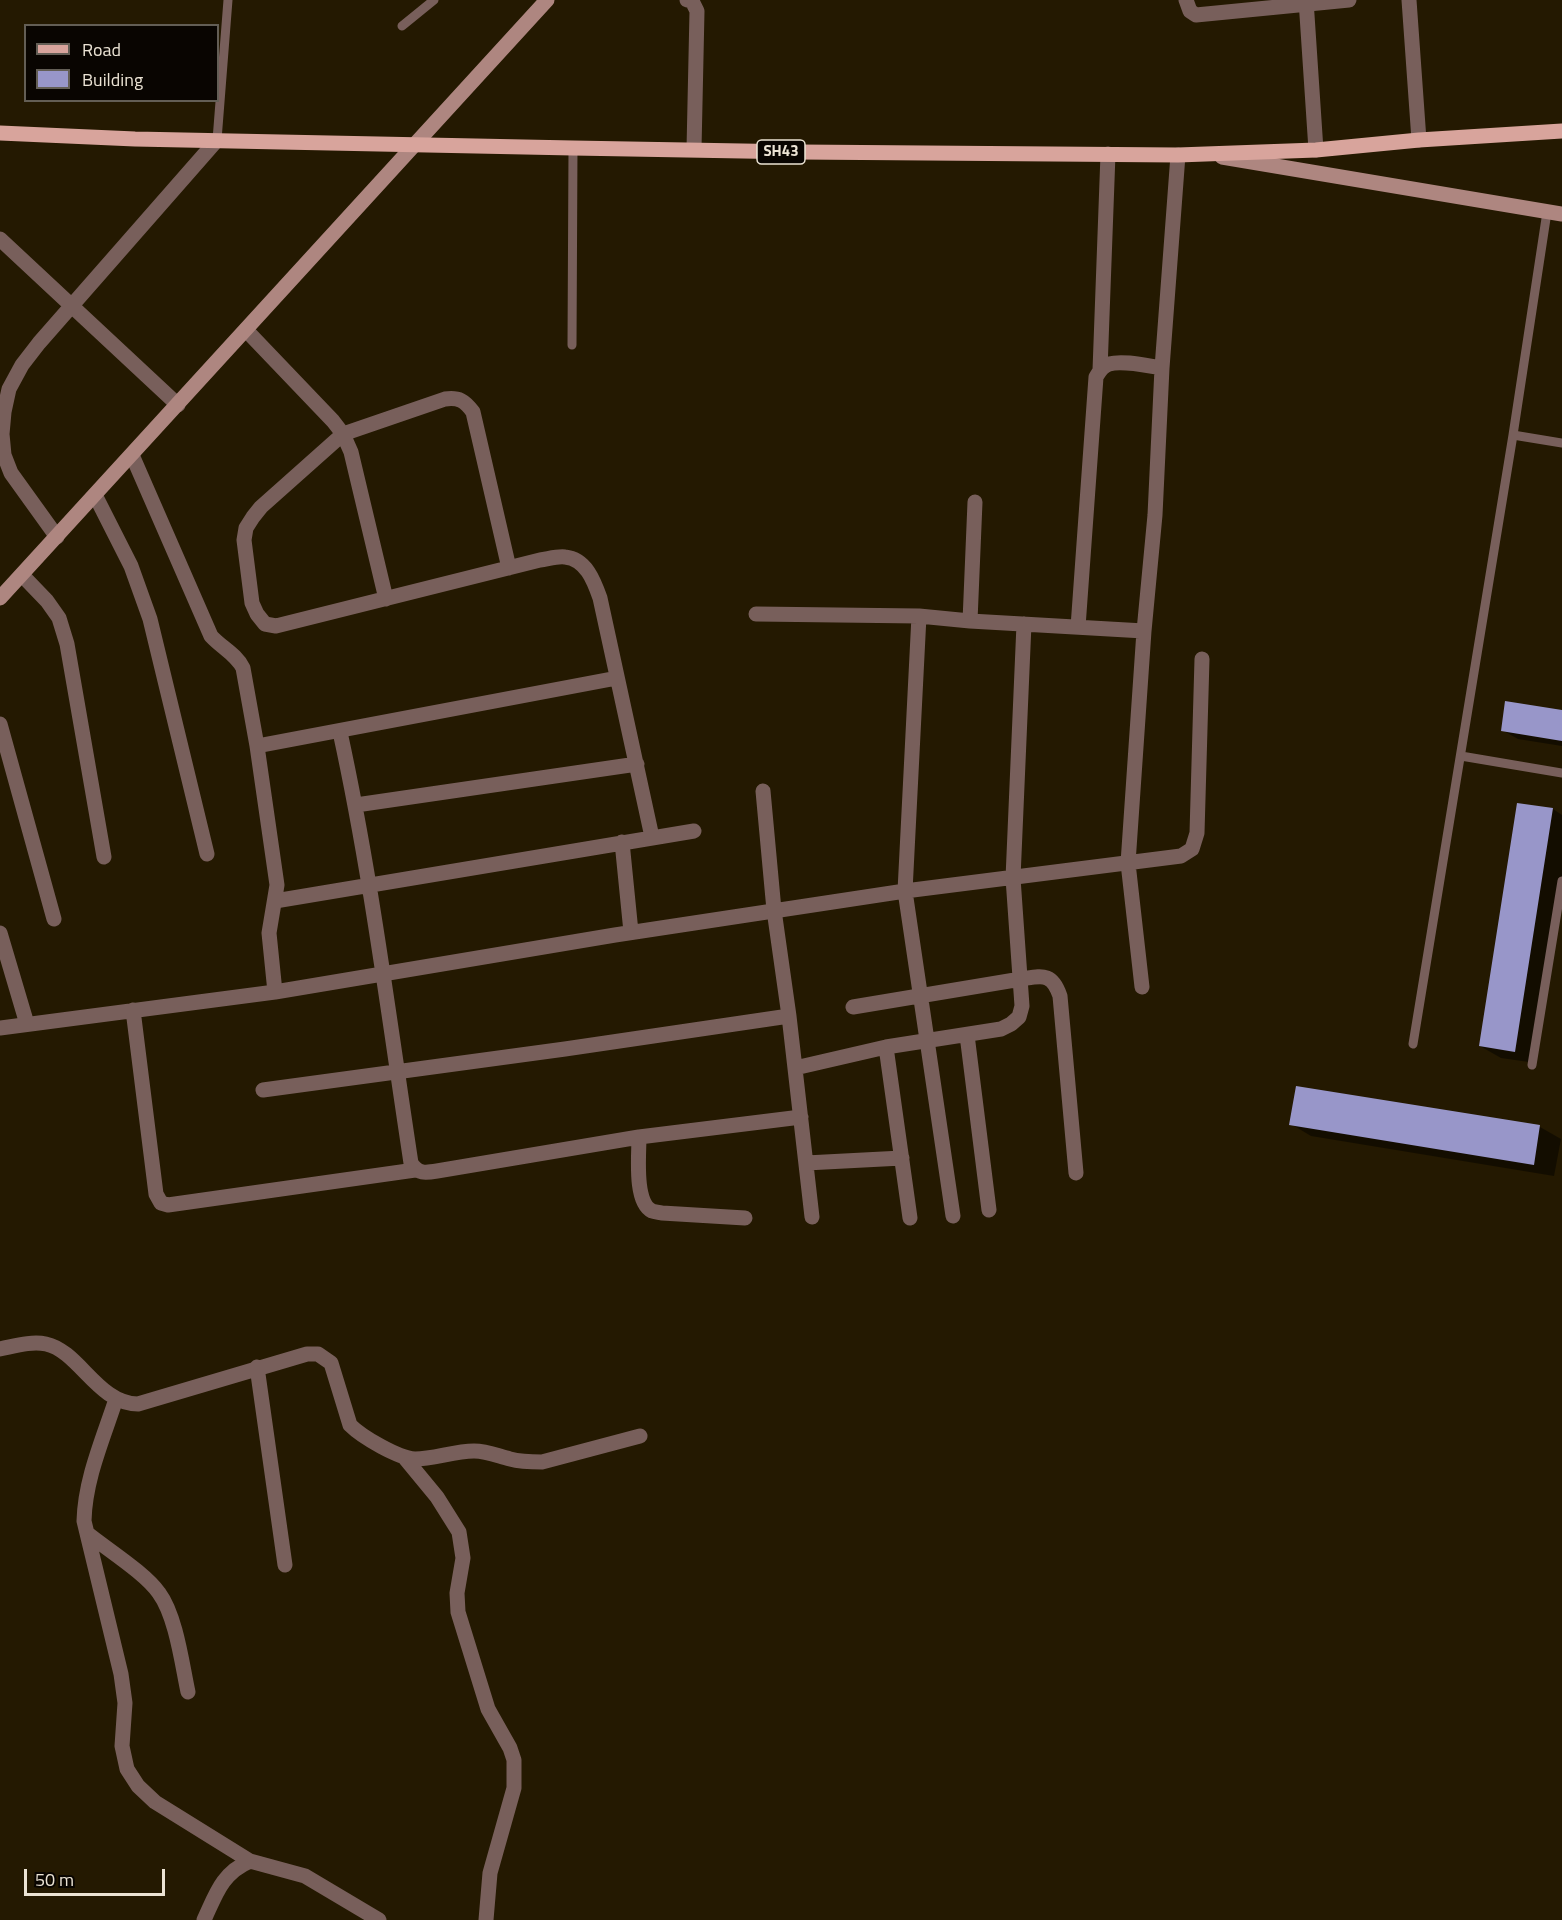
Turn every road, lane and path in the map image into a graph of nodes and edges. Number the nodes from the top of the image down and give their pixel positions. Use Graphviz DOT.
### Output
graph roads {
  1 [pos="228,0"];
  2 [pos="434,0"];
  3 [pos="548,0"];
  4 [pos="687,0"];
  5 [pos="1186,0"];
  6 [pos="1349,0"];
  7 [pos="1409,0"];
  8 [pos="1306,2"];
  9 [pos="402,26"];
  10 [pos="1562,131"];
  11 [pos="0,133"];
  12 [pos="217,140"];
  13 [pos="1419,140"];
  14 [pos="414,145"];
  15 [pos="573,148"];
  16 [pos="694,149"];
  17 [pos="1316,150"];
  18 [pos="1108,154"];
  19 [pos="1206,154"];
  20 [pos="1178,155"];
  21 [pos="1555,213"];
  22 [pos="0,239"];
  23 [pos="71,307"];
  24 [pos="246,330"];
  25 [pos="572,345"];
  26 [pos="1162,368"];
  27 [pos="1100,370"];
  28 [pos="178,405"];
  29 [pos="343,434"];
  30 [pos="1513,435"];
  31 [pos="1562,443"];
  32 [pos="132,455"];
  33 [pos="96,495"];
  34 [pos="975,502"];
  35 [pos="57,537"];
  36 [pos="509,568"];
  37 [pos="22,574"];
  38 [pos="0,598"];
  39 [pos="386,599"];
  40 [pos="756,614"];
  41 [pos="919,616"];
  42 [pos="970,621"];
  43 [pos="1024,624"];
  44 [pos="1078,627"];
  45 [pos="1144,631"];
  46 [pos="1202,659"];
  47 [pos="617,678"];
  48 [pos="0,723"];
  49 [pos="340,732"];
  50 [pos="257,746"];
  51 [pos="1461,756"];
  52 [pos="637,764"];
  53 [pos="1562,773"];
  54 [pos="763,791"];
  55 [pos="356,805"];
  56 [pos="694,831"];
  57 [pos="652,837"];
  58 [pos="621,842"];
  59 [pos="207,854"];
  60 [pos="104,857"];
  61 [pos="1128,863"];
  62 [pos="1013,878"];
  63 [pos="1562,881"];
  64 [pos="370,885"];
  65 [pos="905,891"];
  66 [pos="275,901"];
  67 [pos="774,910"];
  68 [pos="54,919"];
  69 [pos="0,933"];
  70 [pos="631,933"];
  71 [pos="383,973"];
  72 [pos="1021,979"];
  73 [pos="1142,987"];
  74 [pos="275,992"];
  75 [pos="921,996"];
  76 [pos="853,1007"];
  77 [pos="132,1010"];
  78 [pos="789,1016"];
  79 [pos="27,1023"];
  80 [pos="0,1028"];
  81 [pos="967,1035"];
  82 [pos="928,1041"];
  83 [pos="1413,1044"];
  84 [pos="886,1047"];
  85 [pos="1532,1065"];
  86 [pos="795,1068"];
  87 [pos="397,1071"];
  88 [pos="263,1090"];
  89 [pos="801,1117"];
  90 [pos="639,1137"];
  91 [pos="902,1158"];
  92 [pos="806,1163"];
  93 [pos="415,1170"];
  94 [pos="1076,1173"];
  95 [pos="989,1210"];
  96 [pos="953,1216"];
  97 [pos="812,1217"];
  98 [pos="745,1218"];
  99 [pos="910,1218"];
  100 [pos="0,1348"];
  101 [pos="257,1367"];
  102 [pos="116,1399"];
  103 [pos="640,1436"];
  104 [pos="404,1457"];
  105 [pos="87,1533"];
  106 [pos="285,1565"];
  107 [pos="189,1692"];
  108 [pos="243,1864"];
  109 [pos="204,1920"];
  110 [pos="380,1920"];
  111 [pos="486,1920"];
  1 -- 12 [label="lane"];
  2 -- 9 [label="lane"];
  3 -- 14 [label="street"];
  4 -- 16 [label="street"];
  5 -- 8 [label="street"];
  6 -- 8 [label="street"];
  7 -- 13 [label="street"];
  8 -- 17 [label="street"];
  10 -- 13 [label="main road, SH43"];
  11 -- 12 [label="main road, SH43"];
  12 -- 14 [label="main road, SH43"];
  12 -- 23 [label="street"];
  13 -- 17 [label="main road, SH43"];
  14 -- 15 [label="main road, SH43"];
  14 -- 24 [label="street"];
  15 -- 16 [label="main road, SH43"];
  15 -- 25 [label="lane"];
  16 -- 18 [label="main road, SH43"];
  17 -- 19 [label="main road, SH43"];
  18 -- 20 [label="main road, SH43"];
  18 -- 27 [label="street"];
  19 -- 20 [label="main road, SH43"];
  19 -- 21 [label="street"];
  20 -- 26 [label="street"];
  21 -- 30 [label="lane"];
  22 -- 23 [label="street"];
  23 -- 28 [label="street"];
  23 -- 35 [label="street"];
  24 -- 28 [label="street"];
  24 -- 29 [label="street"];
  26 -- 27 [label="street"];
  26 -- 45 [label="street"];
  27 -- 44 [label="street"];
  28 -- 32 [label="street"];
  29 -- 36 [label="street"];
  29 -- 39 [label="street"];
  29 -- 39 [label="street"];
  30 -- 31 [label="lane"];
  30 -- 51 [label="lane"];
  32 -- 33 [label="street"];
  32 -- 50 [label="street"];
  33 -- 35 [label="street"];
  33 -- 59 [label="street"];
  34 -- 42 [label="street"];
  35 -- 37 [label="street"];
  36 -- 39 [label="street"];
  36 -- 47 [label="street"];
  37 -- 38 [label="street"];
  37 -- 60 [label="street"];
  40 -- 41 [label="street"];
  41 -- 42 [label="street"];
  41 -- 65 [label="street"];
  42 -- 43 [label="street"];
  43 -- 44 [label="street"];
  43 -- 62 [label="street"];
  44 -- 45 [label="street"];
  45 -- 61 [label="street"];
  46 -- 61 [label="street"];
  47 -- 49 [label="street"];
  47 -- 52 [label="street"];
  48 -- 68 [label="street"];
  49 -- 50 [label="street"];
  49 -- 55 [label="street"];
  50 -- 66 [label="street"];
  51 -- 53 [label="lane"];
  51 -- 83 [label="lane"];
  52 -- 55 [label="street"];
  52 -- 57 [label="street"];
  54 -- 67 [label="street"];
  55 -- 64 [label="street"];
  56 -- 57 [label="street"];
  57 -- 58 [label="street"];
  58 -- 64 [label="street"];
  58 -- 70 [label="street"];
  61 -- 62 [label="street"];
  61 -- 73 [label="street"];
  62 -- 65 [label="street"];
  62 -- 72 [label="street"];
  63 -- 85 [label="lane"];
  64 -- 66 [label="street"];
  64 -- 71 [label="street"];
  65 -- 67 [label="street"];
  65 -- 75 [label="street"];
  66 -- 74 [label="street"];
  67 -- 70 [label="street"];
  67 -- 78 [label="street"];
  69 -- 79 [label="street"];
  70 -- 71 [label="street"];
  71 -- 74 [label="street"];
  71 -- 87 [label="street"];
  72 -- 75 [label="street"];
  72 -- 81 [label="street"];
  72 -- 94 [label="street"];
  74 -- 77 [label="street"];
  75 -- 76 [label="street"];
  75 -- 82 [label="street"];
  77 -- 79 [label="street"];
  77 -- 93 [label="street"];
  78 -- 86 [label="street"];
  78 -- 87 [label="street"];
  79 -- 80 [label="street"];
  81 -- 82 [label="street"];
  81 -- 95 [label="street"];
  82 -- 84 [label="street"];
  82 -- 96 [label="street"];
  84 -- 86 [label="street"];
  84 -- 91 [label="street"];
  86 -- 89 [label="street"];
  87 -- 88 [label="street"];
  87 -- 93 [label="street"];
  89 -- 90 [label="street"];
  89 -- 92 [label="street"];
  90 -- 93 [label="street"];
  90 -- 98 [label="street"];
  91 -- 92 [label="street"];
  91 -- 99 [label="street"];
  92 -- 97 [label="street"];
  100 -- 102 [label="street"];
  101 -- 102 [label="street"];
  101 -- 104 [label="street"];
  101 -- 106 [label="street"];
  102 -- 105 [label="street"];
  103 -- 104 [label="street"];
  104 -- 111 [label="street"];
  105 -- 107 [label="street"];
  105 -- 108 [label="street"];
  108 -- 109 [label="street"];
  108 -- 110 [label="street"];
}
